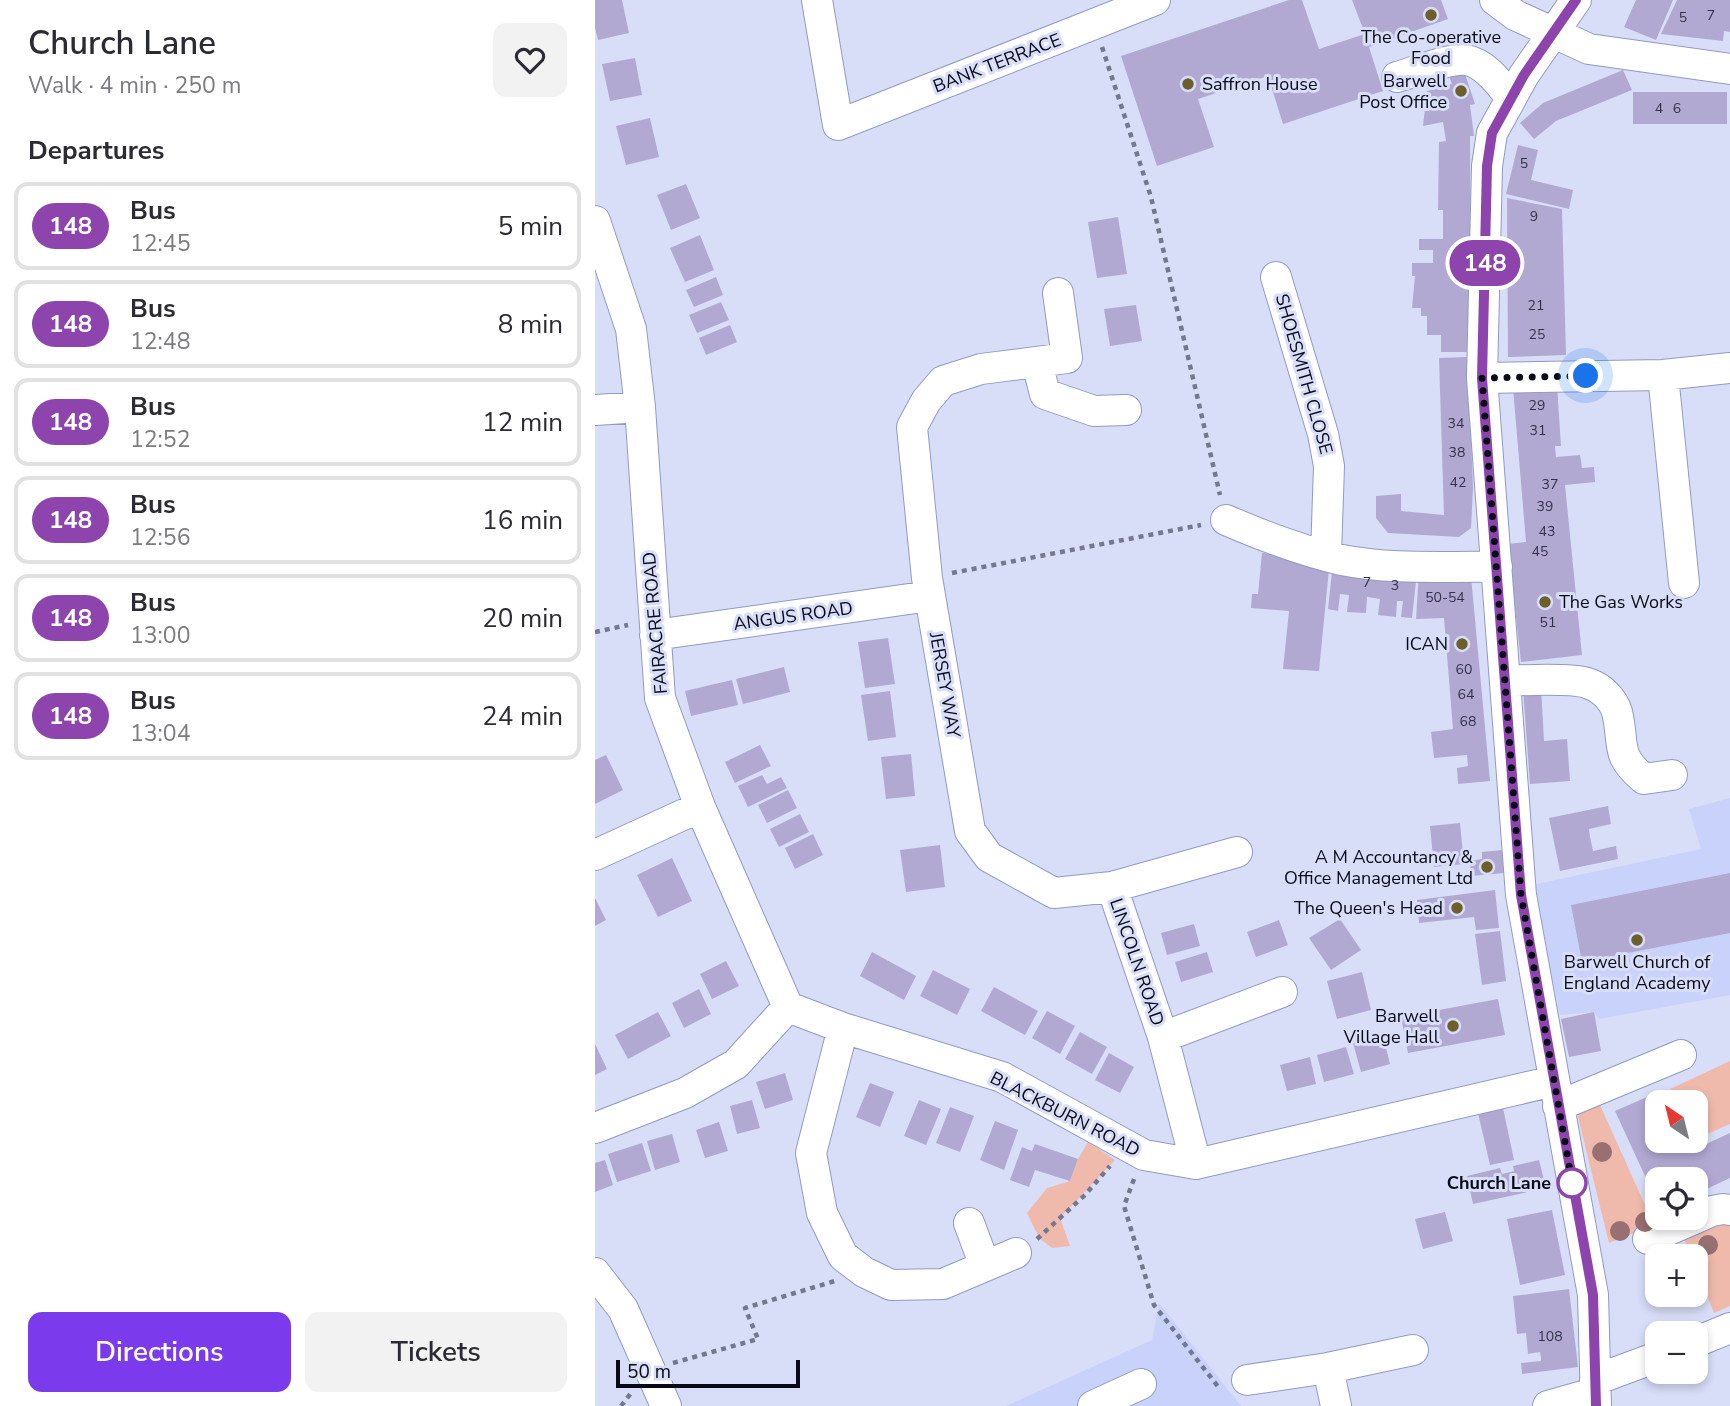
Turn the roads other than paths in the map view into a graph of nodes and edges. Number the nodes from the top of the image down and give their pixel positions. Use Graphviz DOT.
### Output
graph roads {
  1 [pos="817,0"];
  2 [pos="1155,0"];
  3 [pos="1495,0"];
  4 [pos="1576,0"];
  5 [pos="1554,34"];
  6 [pos="1730,69"];
  7 [pos="1397,77"];
  8 [pos="1511,98"];
  9 [pos="595,221"];
  10 [pos="1276,277"];
  11 [pos="1058,293"];
  12 [pos="1037,363"];
  13 [pos="1730,368"];
  14 [pos="1664,375"];
  15 [pos="1482,378"];
  16 [pos="640,407"];
  17 [pos="595,410"];
  18 [pos="1126,410"];
  19 [pos="1226,520"];
  20 [pos="1327,555"];
  21 [pos="1497,567"];
  22 [pos="1684,583"];
  23 [pos="928,587"];
  24 [pos="655,628"];
  25 [pos="1506,681"];
  26 [pos="1672,775"];
  27 [pos="700,807"];
  28 [pos="1237,852"];
  29 [pos="595,855"];
  30 [pos="1112,887"];
  31 [pos="1282,992"];
  32 [pos="787,1007"];
  33 [pos="843,1028"];
  34 [pos="1163,1037"];
  35 [pos="1681,1055"];
  36 [pos="1556,1093"];
  37 [pos="595,1128"];
  38 [pos="1196,1164"];
  39 [pos="1730,1210"];
  40 [pos="969,1223"];
  41 [pos="1648,1239"];
  42 [pos="1016,1253"];
  43 [pos="985,1266"];
  44 [pos="595,1273"];
  45 [pos="1730,1328"];
  46 [pos="1708,1337"];
  47 [pos="1413,1350"];
  48 [pos="1645,1364"];
  49 [pos="1328,1368"];
  50 [pos="1141,1384"];
  51 [pos="1236,1388"];
  52 [pos="1595,1393"];
  53 [pos="666,1406"];
  54 [pos="1094,1406"];
  55 [pos="1336,1406"];
  56 [pos="1548,1406"];
  1 -- 2 [label="street, BANK TERRACE"];
  3 -- 5 [label="street"];
  4 -- 5 [label="street"];
  5 -- 6 [label="street"];
  5 -- 8 [label="street"];
  7 -- 8 [label="street"];
  8 -- 15 [label="street"];
  9 -- 16 [label="street, FAIRACRE ROAD"];
  10 -- 20 [label="street, SHOESMITH CLOSE"];
  11 -- 12 [label="street, JERSEY WAY"];
  12 -- 18 [label="street"];
  12 -- 23 [label="street, JERSEY WAY"];
  13 -- 14 [label="street"];
  14 -- 15 [label="street"];
  14 -- 22 [label="street"];
  15 -- 21 [label="street"];
  16 -- 17 [label="street"];
  16 -- 24 [label="street, FAIRACRE ROAD"];
  19 -- 20 [label="street"];
  20 -- 21 [label="street"];
  21 -- 25 [label="street"];
  23 -- 24 [label="street, ANGUS ROAD"];
  23 -- 30 [label="street, JERSEY WAY"];
  24 -- 27 [label="street, FAIRACRE ROAD"];
  25 -- 26 [label="street"];
  25 -- 36 [label="street"];
  27 -- 29 [label="street"];
  27 -- 32 [label="street, FAIRACRE ROAD"];
  28 -- 30 [label="street, JERSEY WAY"];
  30 -- 34 [label="street, LINCOLN ROAD"];
  31 -- 34 [label="street, LINCOLN ROAD"];
  32 -- 33 [label="street, BLACKBURN ROAD"];
  32 -- 37 [label="street"];
  33 -- 38 [label="street, BLACKBURN ROAD"];
  33 -- 43 [label="street"];
  34 -- 38 [label="street, LINCOLN ROAD"];
  35 -- 36 [label="street, BLACKBURN ROAD"];
  36 -- 38 [label="street, BLACKBURN ROAD"];
  36 -- 52 [label="street"];
  39 -- 41 [label="street"];
  40 -- 43 [label="street"];
  42 -- 43 [label="street"];
  44 -- 53 [label="street"];
  45 -- 46 [label="street"];
  47 -- 49 [label="street"];
  48 -- 52 [label="street"];
  49 -- 51 [label="street"];
  49 -- 55 [label="street"];
  50 -- 54 [label="street"];
  52 -- 56 [label="street"];
}
